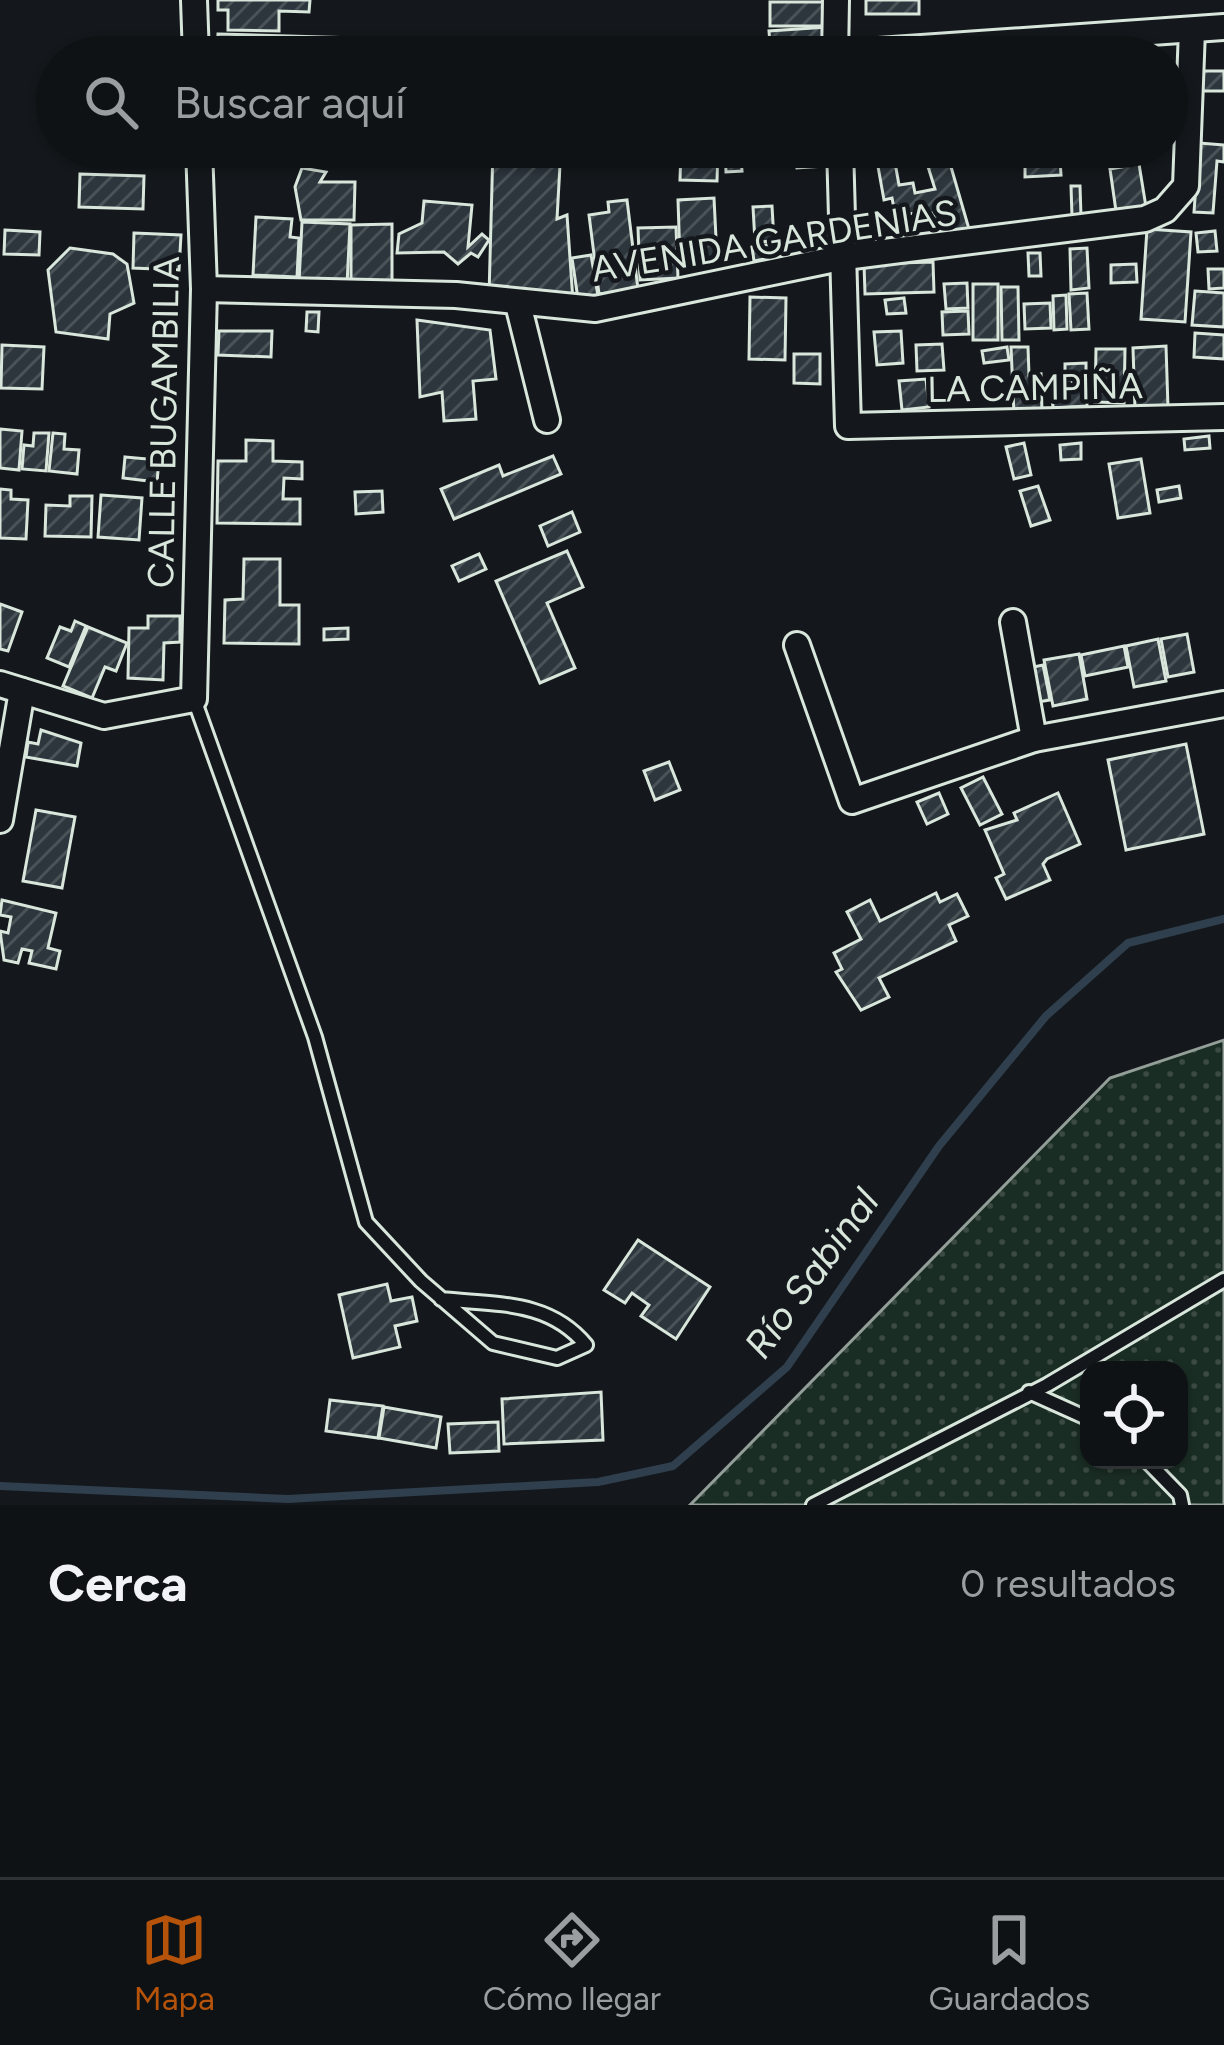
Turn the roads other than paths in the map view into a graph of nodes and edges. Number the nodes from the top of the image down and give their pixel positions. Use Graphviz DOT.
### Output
graph roads {
  1 [pos="194,0"];
  2 [pos="836,0"];
  3 [pos="1224,27"];
  4 [pos="1192,30"];
  5 [pos="195,36"];
  6 [pos="835,36"];
  7 [pos="1110,36"];
  8 [pos="1188,134"];
  9 [pos="200,168"];
  10 [pos="840,168"];
  11 [pos="1187,168"];
  12 [pos="845,257"];
  13 [pos="204,289"];
  14 [pos="518,304"];
  15 [pos="1224,417"];
  16 [pos="547,420"];
  17 [pos="1013,622"];
  18 [pos="797,645"];
  19 [pos="11,687"];
  20 [pos="194,699"];
  21 [pos="1224,704"];
  22 [pos="1034,739"];
  23 [pos="0,820"];
  24 [pos="1224,1280"];
  25 [pos="441,1299"];
  26 [pos="1029,1392"];
  27 [pos="1080,1415"];
  28 [pos="1155,1469"];
  29 [pos="814,1505"];
  30 [pos="1182,1505"];
  1 -- 5 [label="street"];
  2 -- 6 [label="street"];
  3 -- 4 [label="street"];
  4 -- 7 [label="street"];
  4 -- 8 [label="street, AVENIDA GARDENIAS"];
  9 -- 13 [label="street, CALLE BUGAMBILIA"];
  10 -- 12 [label="street"];
  11 -- 12 [label="street, AVENIDA GARDENIAS"];
  12 -- 14 [label="street, AVENIDA GARDENIAS"];
  12 -- 15 [label="street, LA CAMPIÑA"];
  13 -- 14 [label="street, AVENIDA GARDENIAS"];
  13 -- 20 [label="street, CALLE BUGAMBILIA"];
  14 -- 16 [label="street"];
  17 -- 22 [label="street"];
  18 -- 22 [label="street"];
  19 -- 20 [label="street"];
  19 -- 23 [label="street"];
  20 -- 25 [label="lane"];
  21 -- 22 [label="street"];
  24 -- 26 [label="lane"];
  25 -- 25 [label="lane"];
  26 -- 27 [label="lane"];
  26 -- 29 [label="lane"];
  28 -- 30 [label="lane"];
}
